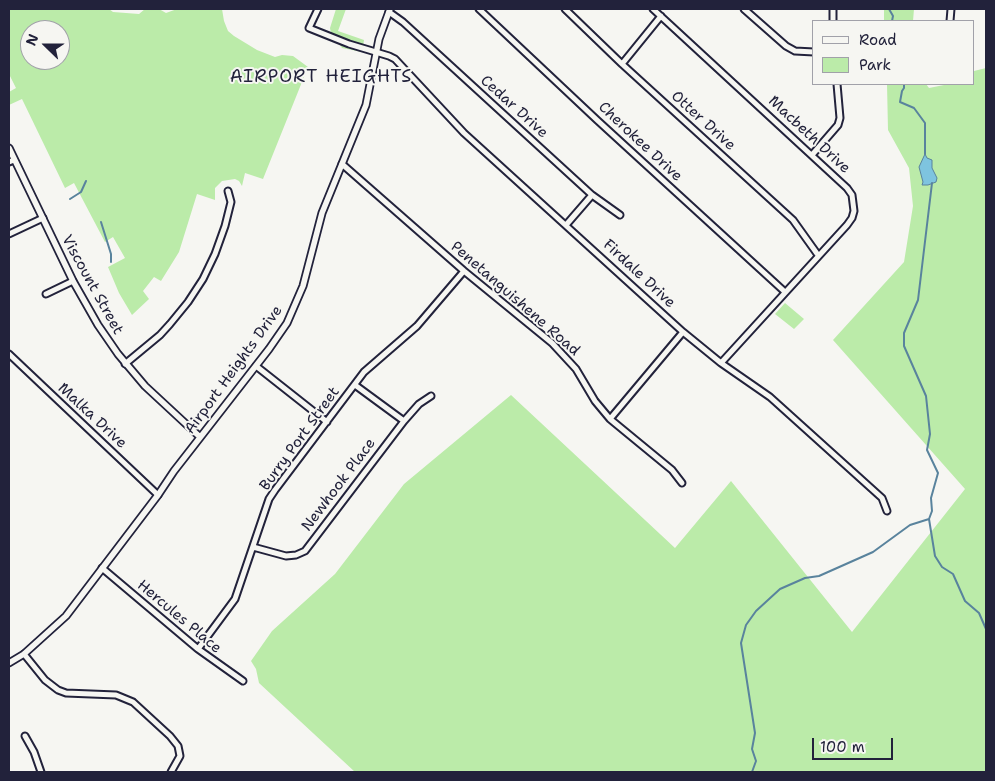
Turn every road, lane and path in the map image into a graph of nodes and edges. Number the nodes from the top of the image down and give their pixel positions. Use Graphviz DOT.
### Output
graph roads {
  1 [pos="318,9"];
  2 [pos="479,9"];
  3 [pos="565,9"];
  4 [pos="653,9"];
  5 [pos="744,9"];
  6 [pos="389,10"];
  7 [pos="661,16"];
  8 [pos="376,52"];
  9 [pos="812,52"];
  10 [pos="622,64"];
  11 [pos="837,85"];
  12 [pos="9,148"];
  13 [pos="812,156"];
  14 [pos="11,161"];
  15 [pos="342,164"];
  16 [pos="228,192"];
  17 [pos="592,195"];
  18 [pos="620,215"];
  19 [pos="42,218"];
  20 [pos="566,224"];
  21 [pos="9,234"];
  22 [pos="818,255"];
  23 [pos="464,270"];
  24 [pos="74,281"];
  25 [pos="786,292"];
  26 [pos="46,294"];
  27 [pos="683,332"];
  28 [pos="9,354"];
  29 [pos="721,363"];
  30 [pos="125,364"];
  31 [pos="256,366"];
  32 [pos="355,385"];
  33 [pos="431,396"];
  34 [pos="610,419"];
  35 [pos="404,420"];
  36 [pos="327,422"];
  37 [pos="200,437"];
  38 [pos="682,483"];
  39 [pos="158,495"];
  40 [pos="887,511"];
  41 [pos="253,546"];
  42 [pos="102,568"];
  43 [pos="198,649"];
  44 [pos="24,654"];
  45 [pos="9,664"];
  46 [pos="243,681"];
  47 [pos="25,736"];
  48 [pos="41,772"];
  49 [pos="171,772"];
  1 -- 8 [label="street, Firdale Drive"];
  2 -- 25 [label="street, Cherokee Drive"];
  3 -- 10 [label="street, Otter Drive"];
  4 -- 7 [label="street, Macbeth Drive"];
  5 -- 9 [label="street"];
  6 -- 8 [label="street, Airport Heights Drive"];
  6 -- 17 [label="street, Cedar Drive"];
  7 -- 10 [label="street"];
  7 -- 13 [label="street, Macbeth Drive"];
  8 -- 15 [label="street, Airport Heights Drive"];
  8 -- 20 [label="street, Firdale Drive"];
  10 -- 22 [label="street, Otter Drive"];
  11 -- 13 [label="street"];
  12 -- 14 [label="street, Viscount Street"];
  13 -- 22 [label="street, Macbeth Drive"];
  14 -- 19 [label="street, Viscount Street"];
  15 -- 23 [label="street, Penetanguishene Road"];
  15 -- 31 [label="street, Airport Heights Drive"];
  16 -- 30 [label="street"];
  17 -- 18 [label="street, Cedar Drive"];
  17 -- 20 [label="street"];
  19 -- 21 [label="street"];
  19 -- 24 [label="street, Viscount Street"];
  20 -- 27 [label="street, Firdale Drive"];
  22 -- 25 [label="street, Macbeth Drive"];
  23 -- 32 [label="street, Burry Port Street"];
  23 -- 34 [label="street, Penetanguishene Road"];
  24 -- 26 [label="street"];
  24 -- 30 [label="street, Viscount Street"];
  25 -- 29 [label="street, Macbeth Drive"];
  27 -- 29 [label="street, Firdale Drive"];
  27 -- 34 [label="street"];
  28 -- 39 [label="street, Malka Drive"];
  29 -- 40 [label="street, Firdale Drive"];
  30 -- 37 [label="street, Viscount Street"];
  31 -- 36 [label="street"];
  31 -- 37 [label="street, Airport Heights Drive"];
  32 -- 35 [label="street"];
  32 -- 36 [label="street, Burry Port Street"];
  33 -- 35 [label="street, Newhook Place"];
  34 -- 38 [label="street, Penetanguishene Road"];
  35 -- 41 [label="street, Newhook Place"];
  36 -- 41 [label="street, Burry Port Street"];
  37 -- 39 [label="street, Airport Heights Drive"];
  39 -- 42 [label="street, Airport Heights Drive"];
  41 -- 43 [label="street, Burry Port Street"];
  42 -- 43 [label="street, Hercules Place"];
  42 -- 44 [label="street, Airport Heights Drive"];
  43 -- 46 [label="street, Hercules Place"];
  44 -- 45 [label="street, Airport Heights Drive"];
  44 -- 49 [label="street"];
  47 -- 48 [label="street"];
}
